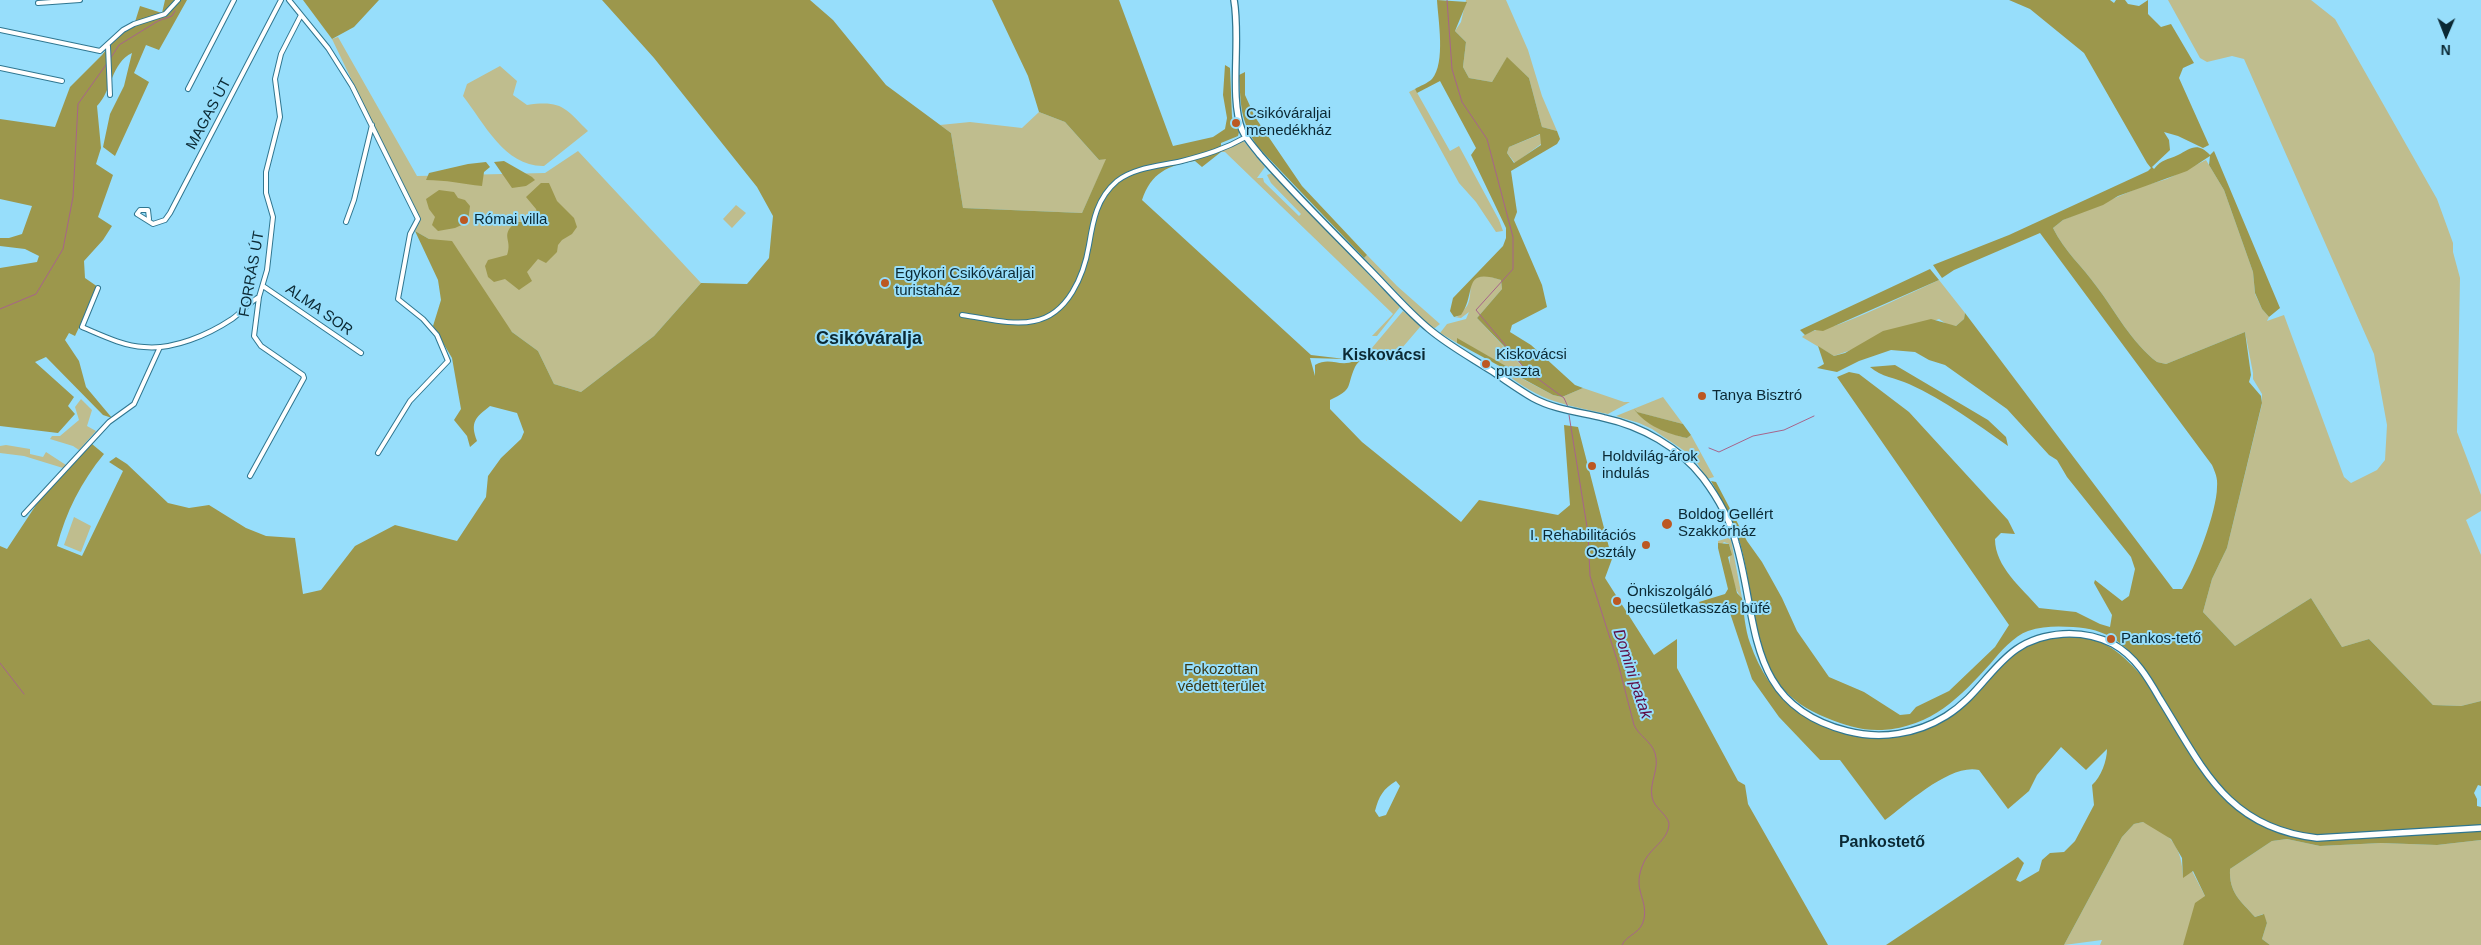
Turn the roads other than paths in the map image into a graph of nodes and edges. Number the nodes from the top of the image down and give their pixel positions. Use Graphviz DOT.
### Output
graph roads {
  1 [pos="80,0"];
  2 [pos="178,0"];
  3 [pos="234,0"];
  4 [pos="282,0"];
  5 [pos="289,0"];
  6 [pos="1234,0"];
  7 [pos="38,3"];
  8 [pos="302,15"];
  9 [pos="0,30"];
  10 [pos="108,46"];
  11 [pos="0,68"];
  12 [pos="62,82"];
  13 [pos="188,89"];
  14 [pos="110,95"];
  15 [pos="372,125"];
  16 [pos="1246,136"];
  17 [pos="148,219"];
  18 [pos="346,222"];
  19 [pos="263,286"];
  20 [pos="98,288"];
  21 [pos="259,297"];
  22 [pos="962,315"];
  23 [pos="160,347"];
  24 [pos="361,354"];
  25 [pos="378,453"];
  26 [pos="250,476"];
  27 [pos="24,514"];
  28 [pos="2481,828"];
  1 -- 7 [label="street"];
  2 -- 10 [label="street"];
  3 -- 13 [label="street"];
  4 -- 17 [label="street, MAGAS ÚT"];
  5 -- 8 [label="street"];
  6 -- 16 [label="main road"];
  8 -- 15 [label="street"];
  8 -- 19 [label="street, FORRÁS ÚT"];
  9 -- 10 [label="street"];
  10 -- 14 [label="street"];
  11 -- 12 [label="street"];
  15 -- 18 [label="street"];
  15 -- 25 [label="street"];
  16 -- 22 [label="street"];
  16 -- 28 [label="main road"];
  19 -- 21 [label="street, FORRÁS ÚT"];
  19 -- 24 [label="street, ALMA SOR"];
  20 -- 23 [label="street"];
  21 -- 23 [label="street"];
  21 -- 26 [label="street, FORRÁS ÚT"];
  23 -- 27 [label="street"];
}
